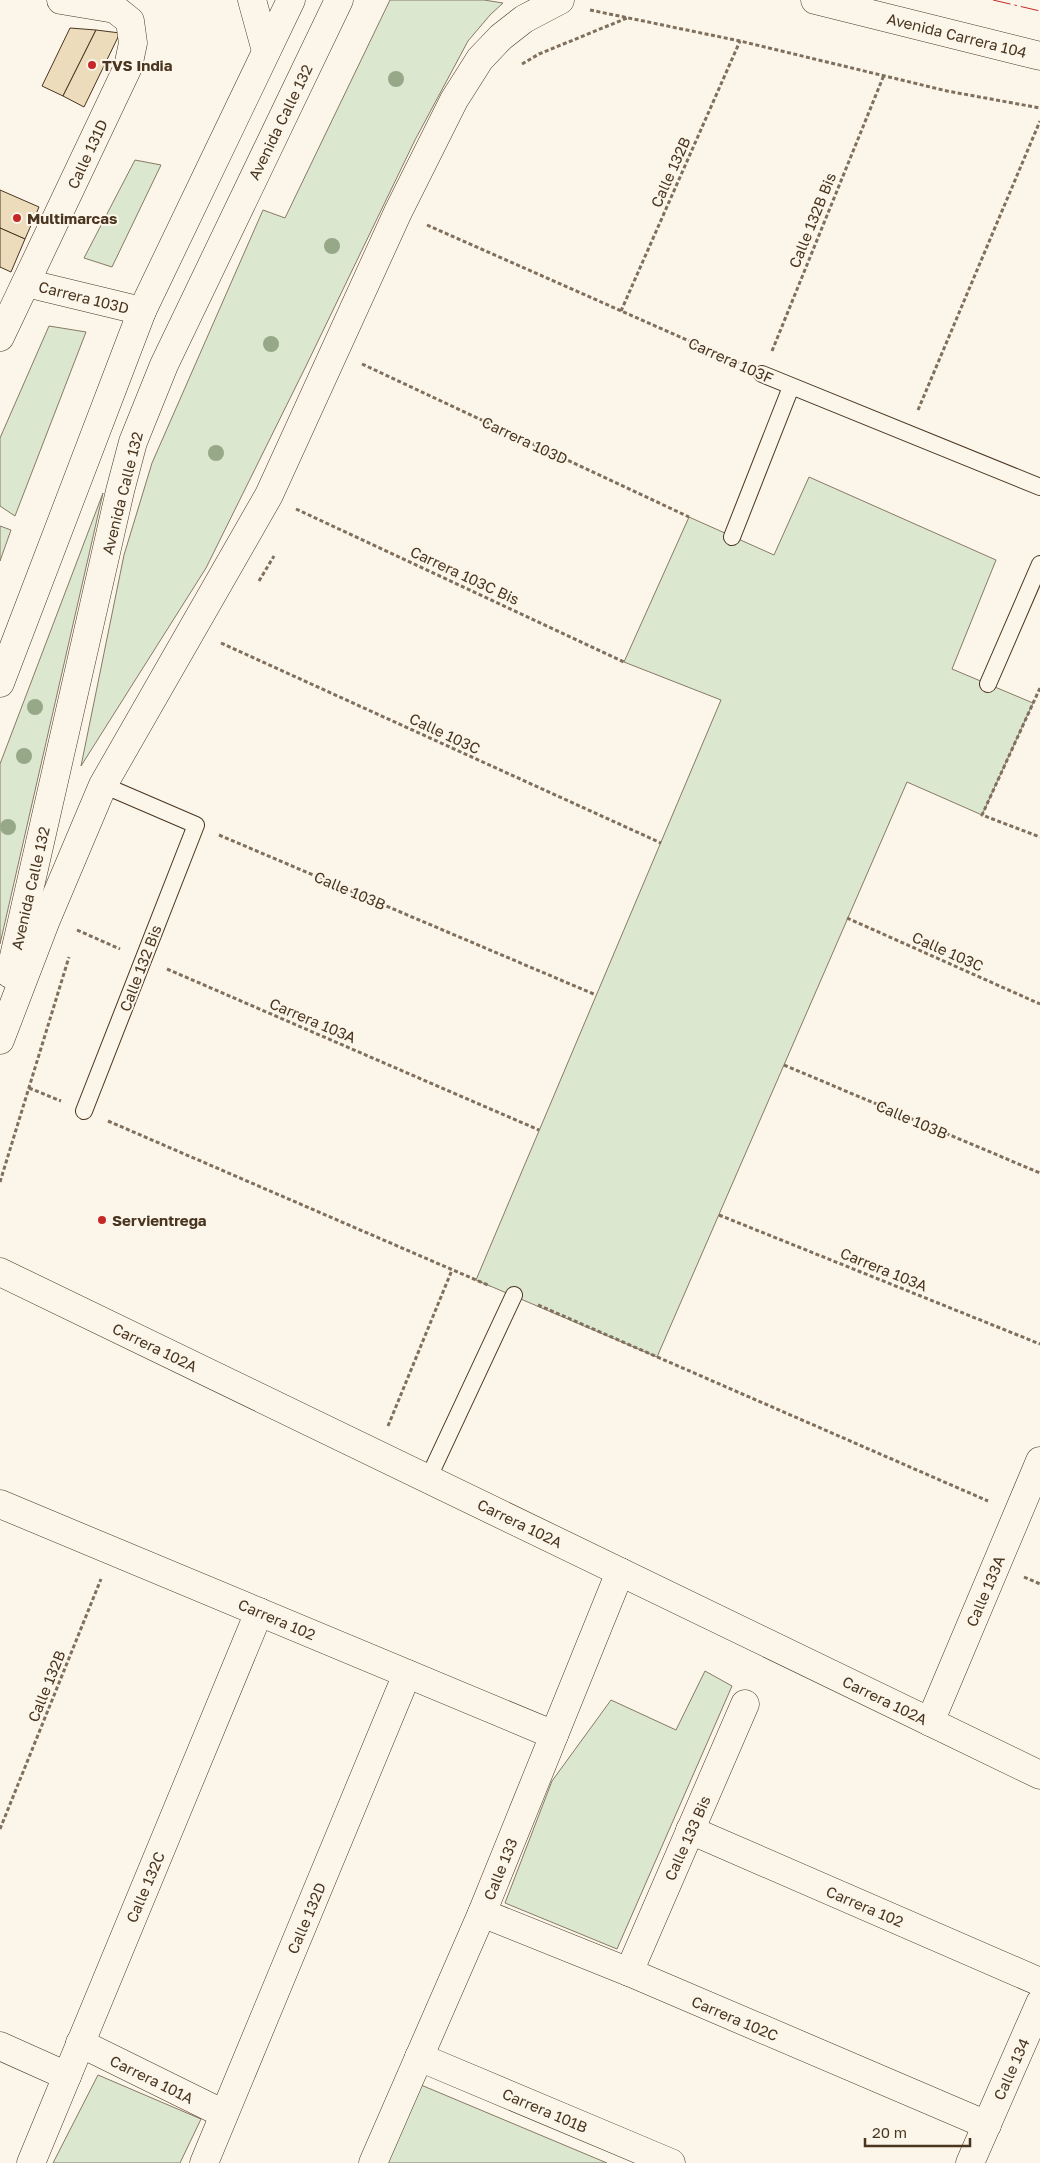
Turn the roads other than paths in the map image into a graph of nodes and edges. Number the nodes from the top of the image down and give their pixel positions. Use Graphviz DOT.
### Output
graph roads {
  1 [pos="61,0"];
  2 [pos="252,0"];
  3 [pos="291,0"];
  4 [pos="339,0"];
  5 [pos="560,0"];
  6 [pos="815,0"];
  7 [pos="266,50"];
  8 [pos="1040,56"];
  9 [pos="26,283"];
  10 [pos="142,311"];
  11 [pos="0,337"];
  12 [pos="762,374"];
  13 [pos="791,387"];
  14 [pos="1040,487"];
  15 [pos="732,536"];
  16 [pos="1040,564"];
  17 [pos="0,683"];
  18 [pos="988,684"];
  19 [pos="103,785"];
  20 [pos="0,1020"];
  21 [pos="0,1040"];
  22 [pos="84,1111"];
  23 [pos="0,1272"];
  24 [pos="514,1295"];
  25 [pos="1040,1461"];
  26 [pos="428,1479"];
  27 [pos="0,1504"];
  28 [pos="620,1572"];
  29 [pos="259,1612"];
  30 [pos="407,1674"];
  31 [pos="745,1704"];
  32 [pos="930,1722"];
  33 [pos="554,1735"];
  34 [pos="1040,1775"];
  35 [pos="690,1830"];
  36 [pos="482,1914"];
  37 [pos="629,1972"];
  38 [pos="1040,1982"];
  39 [pos="1040,2003"];
  40 [pos="80,2043"];
  41 [pos="0,2046"];
  42 [pos="419,2058"];
  43 [pos="67,2076"];
  44 [pos="224,2114"];
  45 [pos="987,2125"];
  46 [pos="31,2163"];
  47 [pos="204,2163"];
  48 [pos="373,2163"];
  49 [pos="671,2163"];
  50 [pos="970,2163"];
  1 -- 9 [label="street, Calle 131D"];
  2 -- 7 [label="street"];
  3 -- 7 [label="street"];
  4 -- 20 [label="street, Avenida Calle 132"];
  5 -- 19 [label="street"];
  6 -- 8 [label="street, Avenida Carrera 104"];
  7 -- 10 [label="street"];
  9 -- 10 [label="street, Carrera 103D"];
  9 -- 11 [label="street, Calle 131D"];
  10 -- 17 [label="street"];
  12 -- 13 [label="lane, Carrera 103F"];
  13 -- 14 [label="lane, Carrera 103F"];
  13 -- 15 [label="lane"];
  16 -- 18 [label="lane"];
  19 -- 21 [label="street"];
  19 -- 22 [label="lane, Calle 132 Bis"];
  23 -- 26 [label="street, Carrera 102A"];
  24 -- 26 [label="lane"];
  25 -- 32 [label="street, Calle 133A"];
  26 -- 28 [label="street, Carrera 102A"];
  27 -- 29 [label="street, Carrera 102"];
  28 -- 32 [label="street, Carrera 102A"];
  28 -- 33 [label="street, Calle 133"];
  29 -- 30 [label="street, Carrera 102"];
  29 -- 40 [label="street, Calle 132C"];
  30 -- 33 [label="street, Carrera 102"];
  30 -- 44 [label="street, Calle 132D"];
  31 -- 35 [label="street, Calle 133 Bis"];
  32 -- 34 [label="street, Carrera 102A"];
  33 -- 36 [label="street, Calle 133"];
  35 -- 37 [label="street, Calle 133 Bis"];
  35 -- 38 [label="street, Carrera 102"];
  36 -- 37 [label="street, Carrera 102C"];
  36 -- 42 [label="street, Calle 133"];
  37 -- 45 [label="street, Carrera 102C"];
  39 -- 45 [label="street, Calle 134"];
  40 -- 43 [label="street, Calle 132C"];
  40 -- 44 [label="street, Carrera 101A"];
  41 -- 43 [label="street"];
  42 -- 48 [label="street, Calle 133"];
  42 -- 49 [label="street, Carrera 101B"];
  43 -- 46 [label="street, Calle 132C"];
  44 -- 47 [label="street, Calle 132D"];
  45 -- 50 [label="street, Calle 134"];
}
